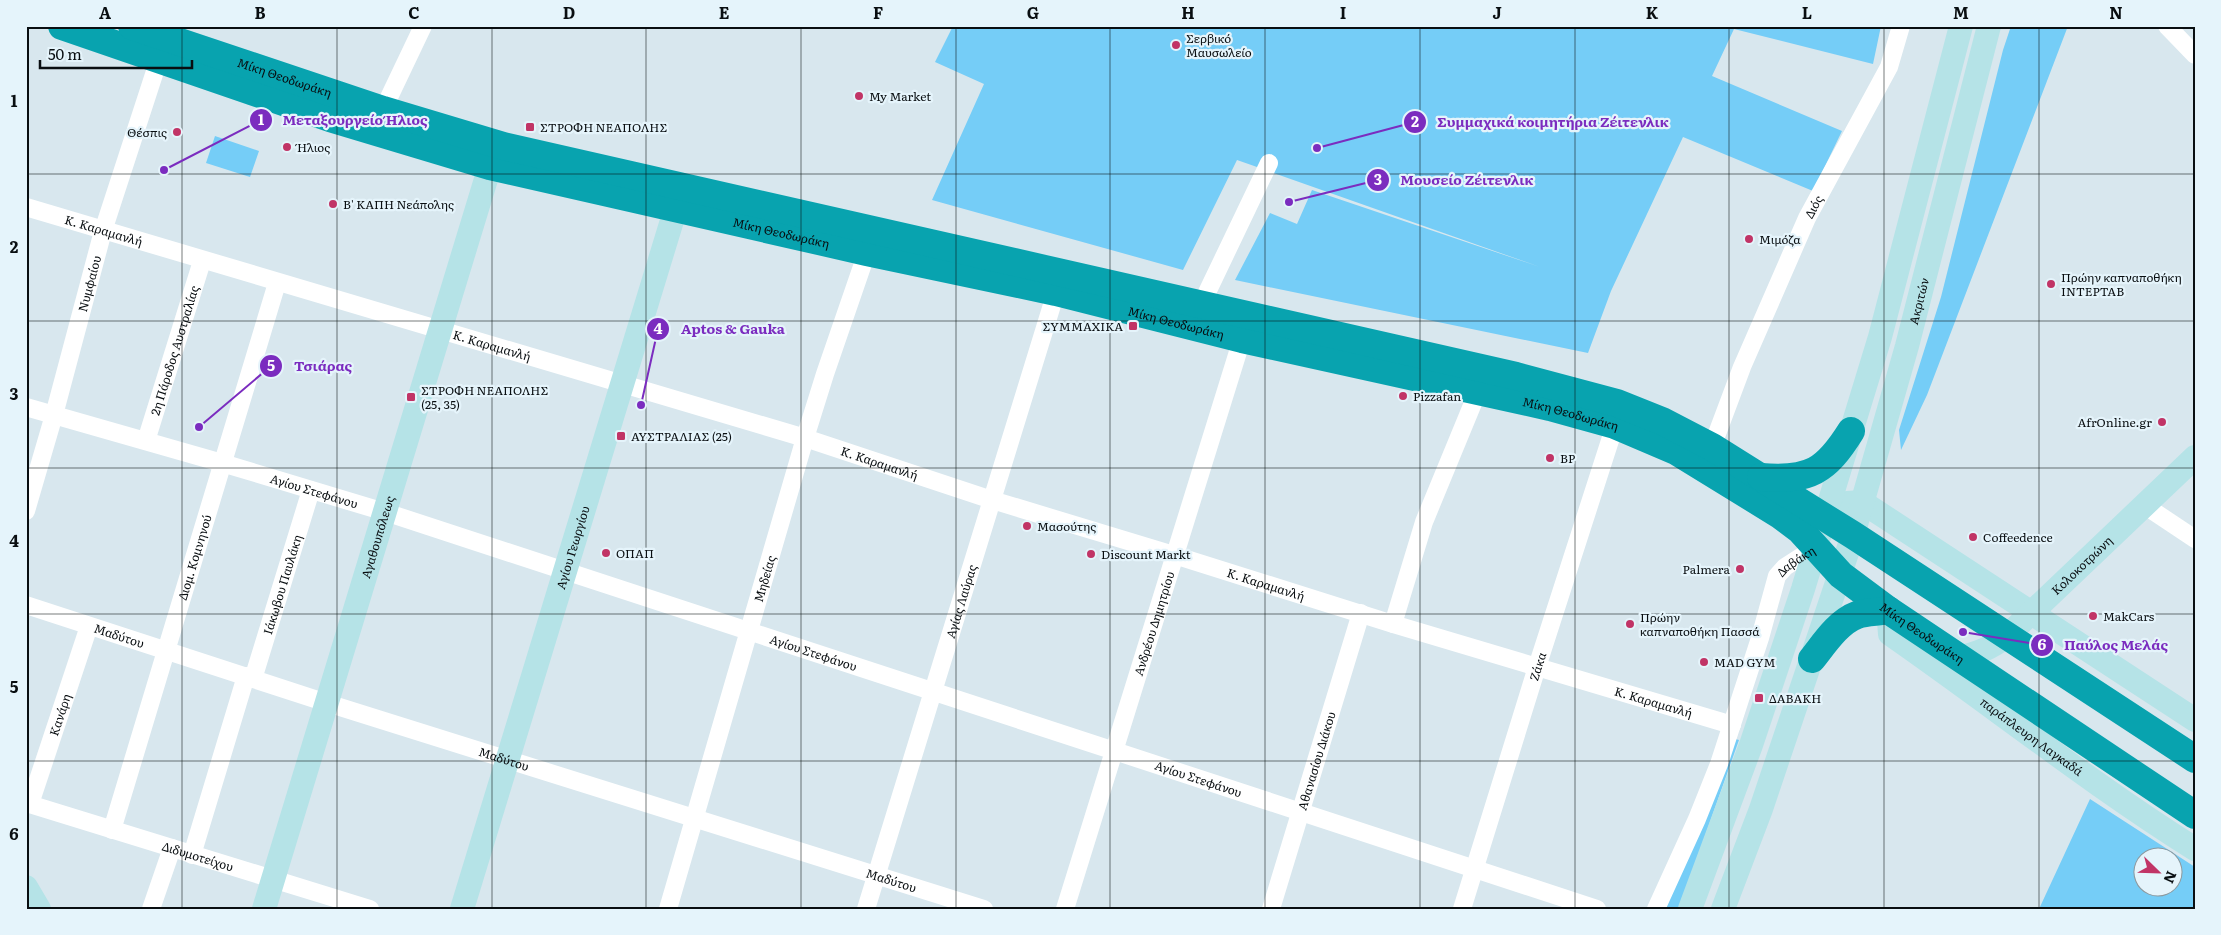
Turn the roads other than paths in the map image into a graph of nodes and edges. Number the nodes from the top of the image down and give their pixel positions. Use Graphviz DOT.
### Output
graph roads {
  1 [pos="62,26"];
  2 [pos="132,26"];
  3 [pos="423,26"];
  4 [pos="1901,26"];
  5 [pos="1960,26"];
  6 [pos="1989,26"];
  7 [pos="2167,26"];
  8 [pos="2195,55"];
  9 [pos="159,59"];
  10 [pos="383,110"];
  11 [pos="1269,163"];
  12 [pos="490,166"];
  13 [pos="679,198"];
  14 [pos="26,207"];
  15 [pos="103,231"];
  16 [pos="867,252"];
  17 [pos="202,260"];
  18 [pos="277,283"];
  19 [pos="1056,292"];
  20 [pos="1201,305"];
  21 [pos="440,330"];
  22 [pos="1242,339"];
  23 [pos="622,383"];
  24 [pos="1478,391"];
  25 [pos="26,407"];
  26 [pos="54,415"];
  27 [pos="1615,425"];
  28 [pos="1851,431"];
  29 [pos="805,438"];
  30 [pos="146,441"];
  31 [pos="1712,447"];
  32 [pos="2195,457"];
  33 [pos="222,463"];
  34 [pos="1760,477"];
  35 [pos="311,490"];
  36 [pos="992,500"];
  37 [pos="1862,502"];
  38 [pos="2144,505"];
  39 [pos="26,511"];
  40 [pos="385,512"];
  41 [pos="1824,516"];
  42 [pos="1853,535"];
  43 [pos="2195,539"];
  44 [pos="1816,547"];
  45 [pos="1174,555"];
  46 [pos="565,571"];
  47 [pos="1841,575"];
  48 [pos="26,605"];
  49 [pos="1888,610"];
  50 [pos="2030,612"];
  51 [pos="1361,613"];
  52 [pos="1393,624"];
  53 [pos="89,626"];
  54 [pos="750,631"];
  55 [pos="2007,636"];
  56 [pos="166,651"];
  57 [pos="1812,658"];
  58 [pos="1957,658"];
  59 [pos="1537,667"];
  60 [pos="249,678"];
  61 [pos="932,692"];
  62 [pos="327,702"];
  63 [pos="2195,720"];
  64 [pos="1732,725"];
  65 [pos="1114,749"];
  66 [pos="508,759"];
  67 [pos="2195,759"];
  68 [pos="28,804"];
  69 [pos="1301,812"];
  70 [pos="2195,815"];
  71 [pos="695,819"];
  72 [pos="112,830"];
  73 [pos="172,848"];
  74 [pos="2195,849"];
  75 [pos="192,855"];
  76 [pos="1474,869"];
  77 [pos="876,874"];
  78 [pos="273,880"];
  79 [pos="26,886"];
  80 [pos="39,909"];
  81 [pos="151,909"];
  82 [pos="264,909"];
  83 [pos="370,909"];
  84 [pos="462,909"];
  85 [pos="668,909"];
  86 [pos="866,909"];
  87 [pos="984,909"];
  88 [pos="1065,909"];
  89 [pos="1271,909"];
  90 [pos="1462,909"];
  91 [pos="1597,909"];
  92 [pos="1656,909"];
  93 [pos="1690,909"];
  94 [pos="1723,909"];
  1 -- 9 [label="highway, Μίκη Θεοδωράκη"];
  2 -- 10 [label="highway, Μίκη Θεοδωράκη"];
  3 -- 10 [label="street"];
  4 -- 31 [label="street, Διός"];
  5 -- 28 [label="street"];
  6 -- 37 [label="street, Ακριτών"];
  7 -- 8 [label="street"];
  9 -- 12 [label="highway, Μίκη Θεοδωράκη"];
  9 -- 15 [label="street, Νυμφαίου"];
  10 -- 13 [label="highway, Μίκη Θεοδωράκη"];
  11 -- 20 [label="street"];
  12 -- 13 [label="highway, Μίκη Θεοδωράκη"];
  12 -- 21 [label="street, Αγαθουπόλεως"];
  13 -- 16 [label="highway, Μίκη Θεοδωράκη"];
  13 -- 20 [label="highway, Μίκη Θεοδωράκη"];
  13 -- 23 [label="street, Αγίου Γεωργίου"];
  14 -- 15 [label="street, Κ. Καραμανλή"];
  15 -- 17 [label="street, Κ. Καραμανλή"];
  15 -- 26 [label="street, Νυμφαίου"];
  16 -- 19 [label="highway, Μίκη Θεοδωράκη"];
  16 -- 29 [label="street, Μηδείας"];
  17 -- 18 [label="street, Κ. Καραμανλή"];
  17 -- 30 [label="street, 2η Πάροδος Αυστραλίας"];
  18 -- 21 [label="street, Κ. Καραμανλή"];
  18 -- 33 [label="street, Διομ. Κομνηνού"];
  19 -- 22 [label="highway, Μίκη Θεοδωράκη"];
  19 -- 36 [label="street, Αγίας Λαύρας"];
  20 -- 31 [label="highway, Μίκη Θεοδωράκη"];
  21 -- 23 [label="street, Κ. Καραμανλή"];
  21 -- 40 [label="street, Αγαθουπόλεως"];
  22 -- 24 [label="highway, Μίκη Θεοδωράκη"];
  22 -- 45 [label="street, Ανδρέου Δημητρίου"];
  23 -- 29 [label="street, Κ. Καραμανλή"];
  23 -- 46 [label="street, Αγίου Γεωργίου"];
  24 -- 27 [label="highway, Μίκη Θεοδωράκη"];
  24 -- 52 [label="street"];
  25 -- 26 [label="street, Αγίου Στεφάνου"];
  26 -- 30 [label="street, Αγίου Στεφάνου"];
  26 -- 39 [label="street, Νυμφαίου"];
  27 -- 44 [label="highway, Μίκη Θεοδωράκη"];
  27 -- 59 [label="street, Ζάκα"];
  28 -- 34 [label="highway"];
  28 -- 41 [label="street"];
  29 -- 36 [label="street, Κ. Καραμανλή"];
  29 -- 54 [label="street, Μηδείας"];
  30 -- 33 [label="street, Αγίου Στεφάνου"];
  31 -- 34 [label="highway, Μίκη Θεοδωράκη"];
  32 -- 38 [label="street, Κολοκοτρώνη"];
  33 -- 35 [label="street, Αγίου Στεφάνου"];
  33 -- 56 [label="street, Διομ. Κομνηνού"];
  34 -- 41 [label="highway, Μίκη Θεοδωράκη"];
  35 -- 40 [label="street, Αγίου Στεφάνου"];
  35 -- 60 [label="street, Ιάκωβου Παυλάκη"];
  36 -- 45 [label="street, Κ. Καραμανλή"];
  36 -- 61 [label="street, Αγίας Λαύρας"];
  37 -- 41 [label="street"];
  37 -- 42 [label="street, Ακριτών"];
  37 -- 50 [label="street"];
  38 -- 43 [label="street"];
  38 -- 50 [label="street, Κολοκοτρώνη"];
  40 -- 46 [label="street, Αγίου Στεφάνου"];
  40 -- 62 [label="street, Αγαθουπόλεως"];
  41 -- 42 [label="highway, Μίκη Θεοδωράκη"];
  41 -- 44 [label="street"];
  42 -- 47 [label="street, Ακριτών"];
  42 -- 55 [label="highway, Μίκη Θεοδωράκη"];
  44 -- 47 [label="highway, Μίκη Θεοδωράκη"];
  44 -- 64 [label="street, Δαβάκη"];
  44 -- 93 [label="street, Δαβάκη"];
  45 -- 51 [label="street, Κ. Καραμανλή"];
  45 -- 65 [label="street, Ανδρέου Δημητρίου"];
  46 -- 54 [label="street, Αγίου Στεφάνου"];
  46 -- 66 [label="street, Αγίου Γεωργίου"];
  47 -- 49 [label="highway, Μίκη Θεοδωράκη"];
  47 -- 57 [label="street"];
  48 -- 53 [label="street, Μαδύτου"];
  49 -- 57 [label="highway"];
  49 -- 58 [label="highway, Μίκη Θεοδωράκη"];
  49 -- 74 [label="street, παράπλευρη Λαγκαδά"];
  50 -- 55 [label="street, Κολοκοτρώνη"];
  50 -- 63 [label="street"];
  51 -- 52 [label="street, Κ. Καραμανλή"];
  51 -- 69 [label="street, Αθανασίου Διάκου"];
  52 -- 59 [label="street, Κ. Καραμανλή"];
  53 -- 56 [label="street, Μαδύτου"];
  53 -- 68 [label="street, Κανάρη"];
  54 -- 61 [label="street, Αγίου Στεφάνου"];
  54 -- 71 [label="street, Μηδείας"];
  55 -- 58 [label="street, Κολοκοτρώνη"];
  55 -- 67 [label="highway, Μίκη Θεοδωράκη"];
  56 -- 60 [label="street, Μαδύτου"];
  56 -- 72 [label="street, Διομ. Κομνηνού"];
  57 -- 94 [label="street"];
  58 -- 70 [label="highway, Μίκη Θεοδωράκη"];
  59 -- 64 [label="street, Κ. Καραμανλή"];
  59 -- 76 [label="street, Ζάκα"];
  60 -- 62 [label="street, Μαδύτου"];
  60 -- 75 [label="street, Ιάκωβου Παυλάκη"];
  61 -- 65 [label="street, Αγίου Στεφάνου"];
  61 -- 77 [label="street, Αγίας Λαύρας"];
  62 -- 66 [label="street, Μαδύτου"];
  62 -- 78 [label="street, Αγαθουπόλεως"];
  64 -- 92 [label="street, Δαβάκη"];
  65 -- 69 [label="street, Αγίου Στεφάνου"];
  65 -- 88 [label="street, Ανδρέου Δημητρίου"];
  66 -- 71 [label="street, Μαδύτου"];
  66 -- 84 [label="street, Αγίου Γεωργίου"];
  68 -- 72 [label="street, Διδυμοτείχου"];
  69 -- 76 [label="street, Αγίου Στεφάνου"];
  69 -- 89 [label="street, Αθανασίου Διάκου"];
  71 -- 77 [label="street, Μαδύτου"];
  71 -- 85 [label="street, Μηδείας"];
  72 -- 73 [label="street, Διδυμοτείχου"];
  73 -- 75 [label="street, Διδυμοτείχου"];
  73 -- 81 [label="street"];
  75 -- 78 [label="street, Διδυμοτείχου"];
  76 -- 90 [label="street, Ζάκα"];
  76 -- 91 [label="street, Αγίου Στεφάνου"];
  77 -- 86 [label="street, Αγίας Λαύρας"];
  77 -- 87 [label="street, Μαδύτου"];
  78 -- 82 [label="street, Αγαθουπόλεως"];
  78 -- 83 [label="street, Διδυμοτείχου"];
  79 -- 80 [label="street"];
}
